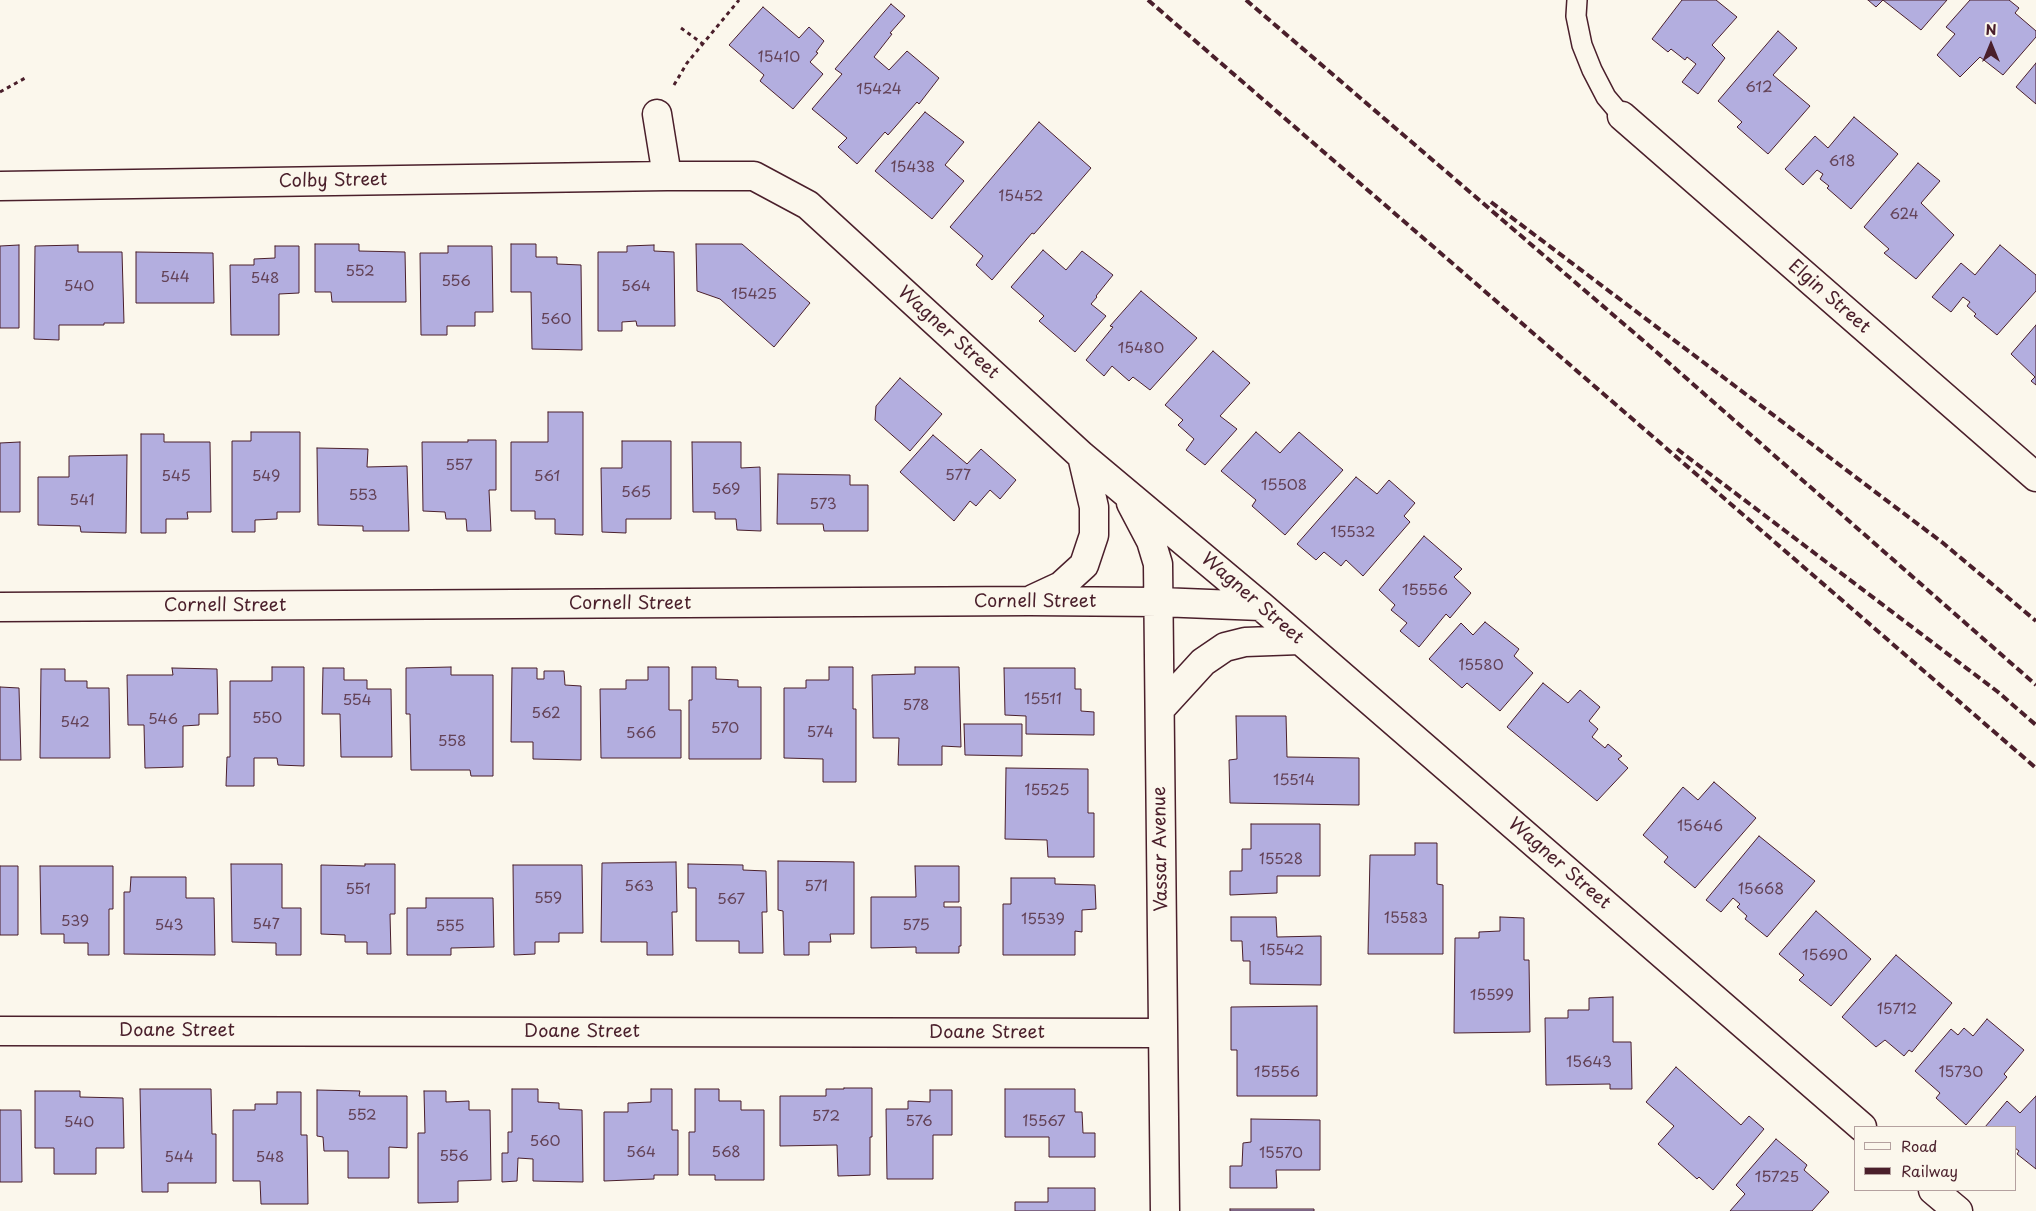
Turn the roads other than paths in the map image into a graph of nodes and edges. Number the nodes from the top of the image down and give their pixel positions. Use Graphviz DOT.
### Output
graph roads {
  1 [pos="1566,0"];
  2 [pos="1577,8"];
  3 [pos="657,114"];
  4 [pos="1622,116"];
  5 [pos="667,176"];
  6 [pos="0,186"];
  7 [pos="1082,456"];
  8 [pos="2036,477"];
  9 [pos="1126,494"];
  10 [pos="1029,601"];
  11 [pos="1159,602"];
  12 [pos="1261,606"];
  13 [pos="0,607"];
  14 [pos="1300,640"];
  15 [pos="1160,709"];
  16 [pos="0,1031"];
  17 [pos="1163,1033"];
  18 [pos="1861,1126"];
  19 [pos="1935,1191"];
  20 [pos="1165,1211"];
  21 [pos="1958,1211"];
  1 -- 2 [label="lane"];
  2 -- 4 [label="lane"];
  3 -- 5 [label="street"];
  4 -- 8 [label="street, Elgin Street"];
  5 -- 6 [label="street, Colby Street"];
  5 -- 7 [label="street, Wagner Street"];
  7 -- 9 [label="street, Wagner Street"];
  7 -- 10 [label="street"];
  9 -- 11 [label="street, Vassar Avenue"];
  9 -- 12 [label="street, Wagner Street"];
  10 -- 11 [label="street, Cornell Street"];
  10 -- 13 [label="street, Cornell Street"];
  11 -- 12 [label="street, Cornell Street"];
  11 -- 15 [label="street, Vassar Avenue"];
  12 -- 14 [label="street, Wagner Street"];
  14 -- 15 [label="street"];
  14 -- 18 [label="street, Wagner Street"];
  15 -- 17 [label="street, Vassar Avenue"];
  16 -- 17 [label="street, Doane Street"];
  17 -- 20 [label="street, Vassar Avenue"];
  19 -- 21 [label="street"];
}
